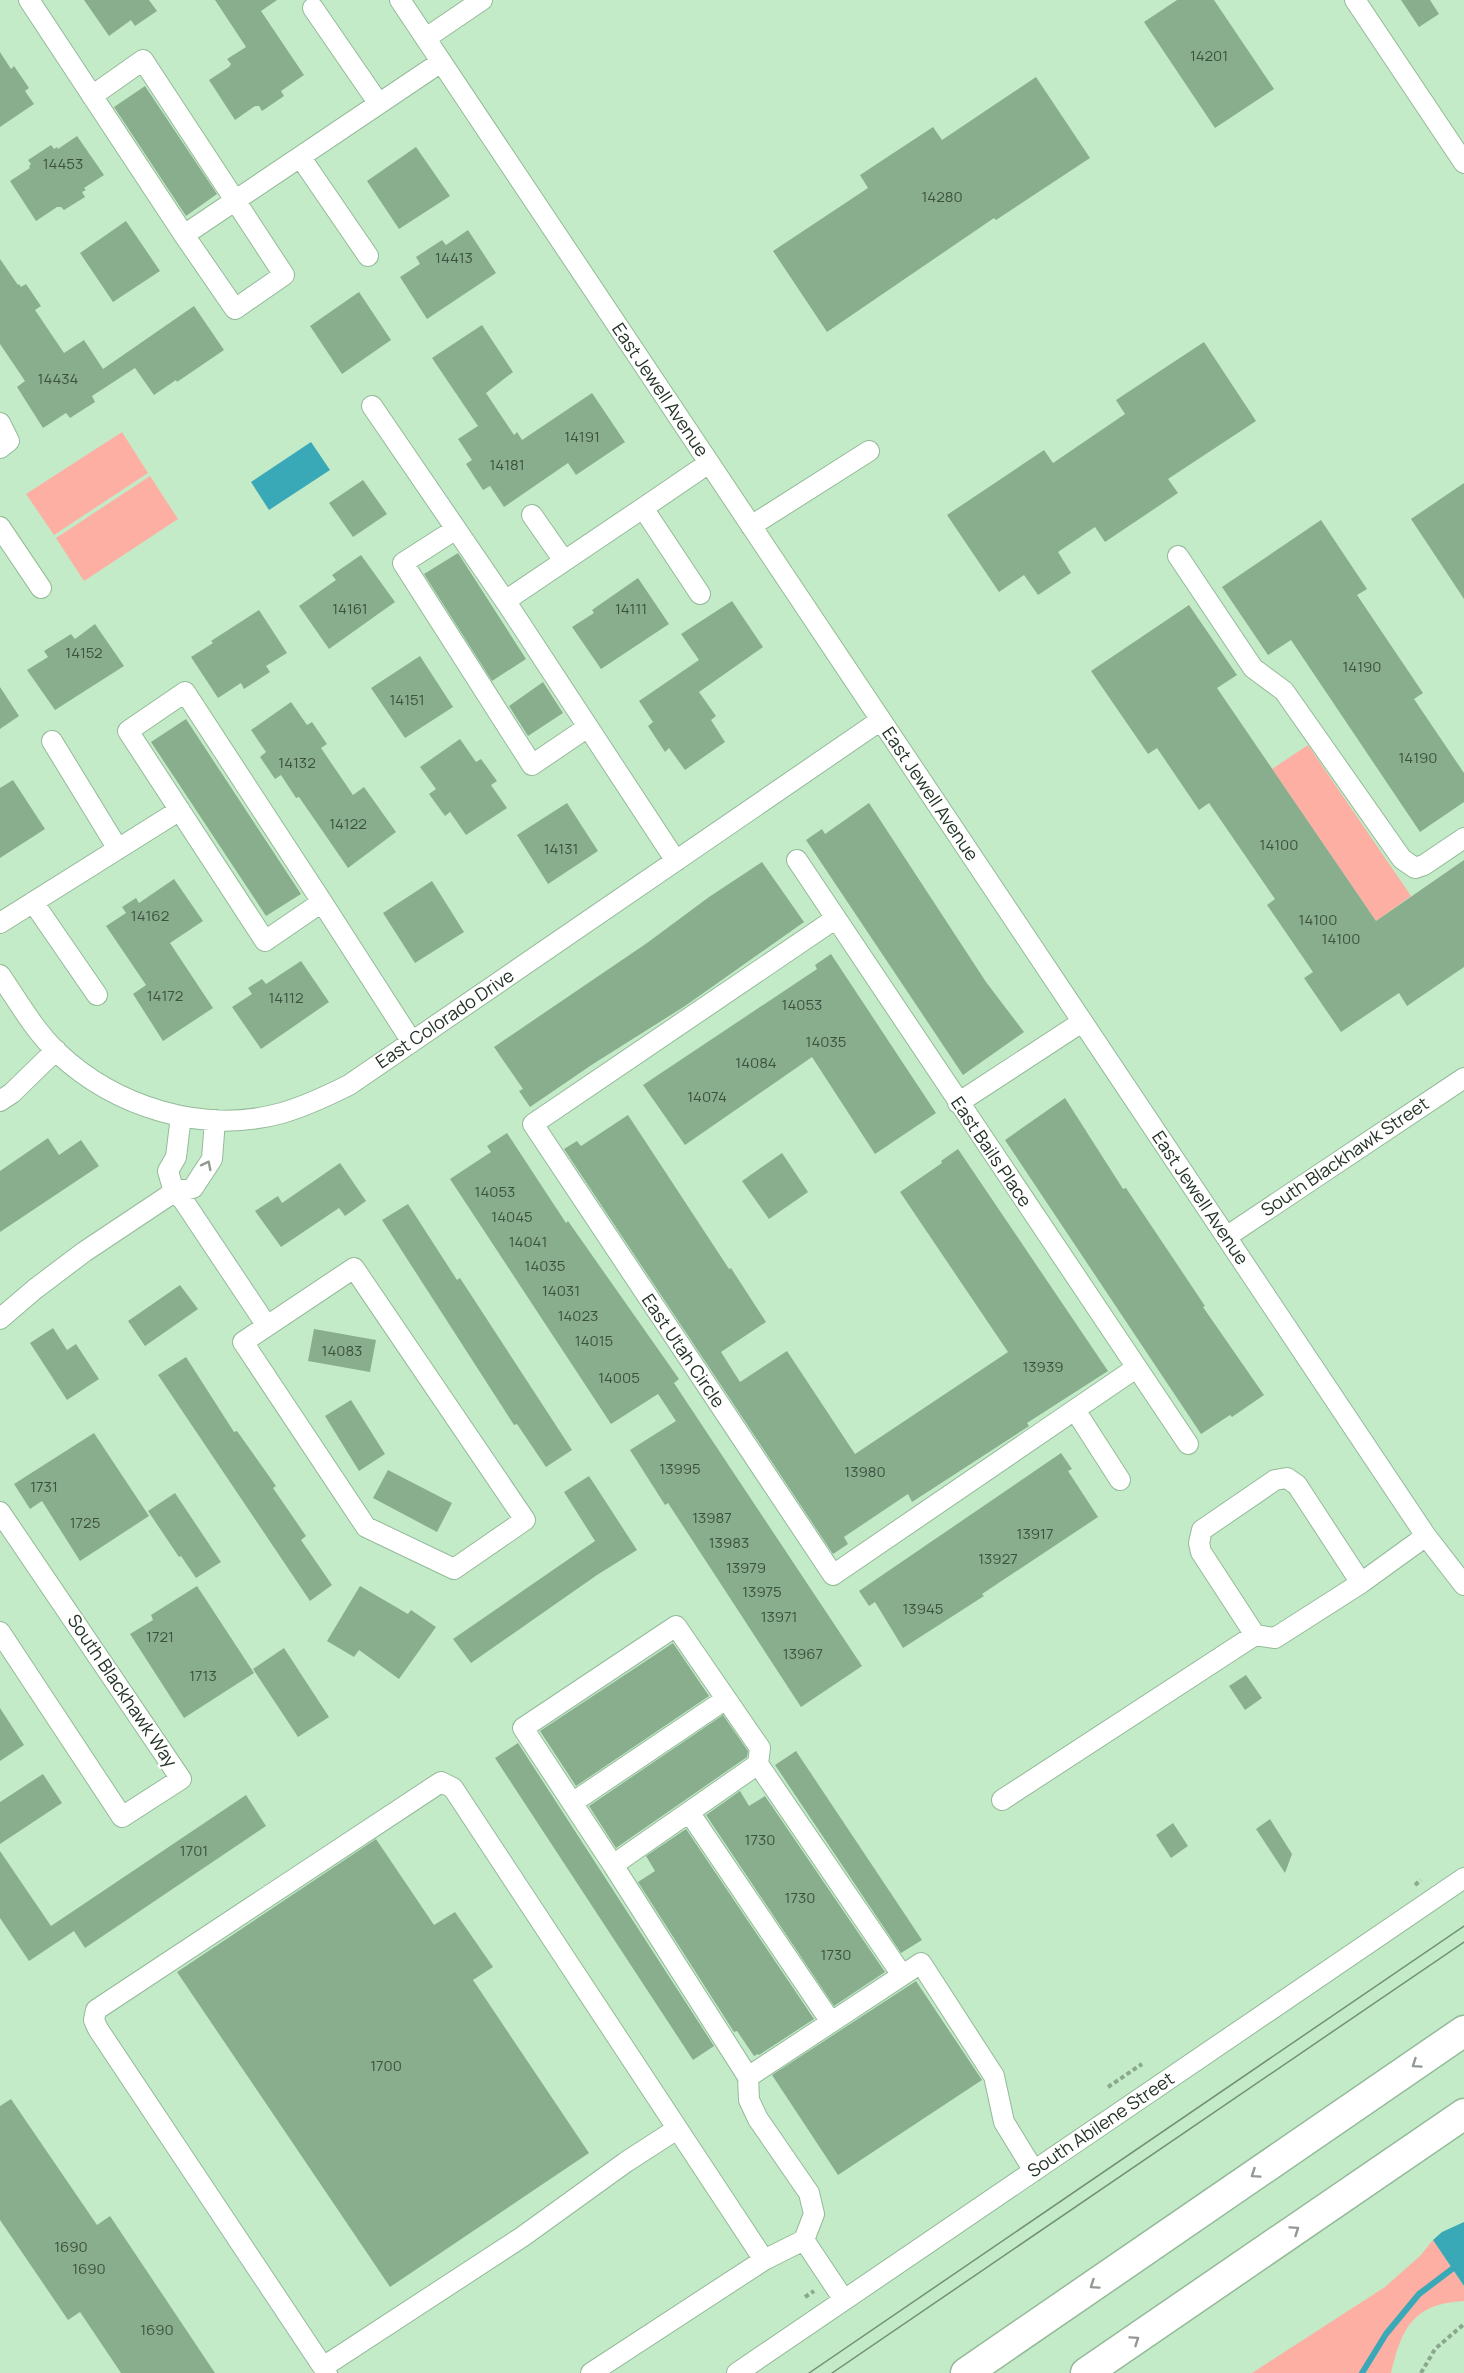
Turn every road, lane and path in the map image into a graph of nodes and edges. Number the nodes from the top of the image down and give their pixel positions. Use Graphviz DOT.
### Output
graph roads {
  1 [pos="29,0"];
  2 [pos="400,0"];
  3 [pos="482,0"];
  4 [pos="1355,0"];
  5 [pos="314,8"];
  6 [pos="426,38"];
  7 [pos="441,62"];
  8 [pos="92,96"];
  9 [pos="379,104"];
  10 [pos="301,158"];
  11 [pos="1464,162"];
  12 [pos="237,202"];
  13 [pos="184,236"];
  14 [pos="368,256"];
  15 [pos="372,405"];
  16 [pos="0,423"];
  17 [pos="0,448"];
  18 [pos="869,451"];
  19 [pos="709,463"];
  20 [pos="643,508"];
  21 [pos="532,515"];
  22 [pos="751,526"];
  23 [pos="0,527"];
  24 [pos="456,529"];
  25 [pos="1178,556"];
  26 [pos="564,561"];
  27 [pos="41,588"];
  28 [pos="699,594"];
  29 [pos="505,601"];
  30 [pos="880,720"];
  31 [pos="588,727"];
  32 [pos="52,741"];
  33 [pos="180,810"];
  34 [pos="1464,838"];
  35 [pos="118,849"];
  36 [pos="797,860"];
  37 [pos="676,861"];
  38 [pos="33,902"];
  39 [pos="322,902"];
  40 [pos="835,919"];
  41 [pos="0,923"];
  42 [pos="0,975"];
  43 [pos="97,995"];
  44 [pos="1082,1022"];
  45 [pos="412,1042"];
  46 [pos="56,1050"];
  47 [pos="1464,1078"];
  48 [pos="0,1101"];
  49 [pos="958,1103"];
  50 [pos="181,1116"];
  51 [pos="216,1120"];
  52 [pos="174,1192"];
  53 [pos="1226,1237"];
  54 [pos="0,1319"];
  55 [pos="267,1326"];
  56 [pos="1136,1368"];
  57 [pos="1075,1410"];
  58 [pos="1188,1444"];
  59 [pos="1120,1480"];
  60 [pos="0,1512"];
  61 [pos="1426,1536"];
  62 [pos="1361,1582"];
  63 [pos="1464,1585"];
  64 [pos="0,1632"];
  65 [pos="1255,1635"];
  66 [pos="726,1699"];
  67 [pos="758,1764"];
  68 [pos="1002,1800"];
  69 [pos="572,1803"];
  70 [pos="689,1812"];
  71 [pos="613,1865"];
  72 [pos="1464,1878"];
  73 [pos="902,1976"];
  74 [pos="831,2022"];
  75 [pos="1464,2031"];
  76 [pos="1142,2064"];
  77 [pos="748,2077"];
  78 [pos="1108,2087"];
  79 [pos="1464,2114"];
  80 [pos="677,2129"];
  81 [pos="1034,2171"];
  82 [pos="804,2240"];
  83 [pos="764,2259"];
  84 [pos="844,2300"];
  85 [pos="1464,2324"];
  86 [pos="325,2370"];
  87 [pos="604,2370"];
  88 [pos="737,2373"];
  89 [pos="966,2373"];
  90 [pos="1086,2373"];
  91 [pos="1421,2373"];
  1 -- 8 [label="street"];
  2 -- 6 [label="street, East Jewell Avenue"];
  3 -- 6 [label="street"];
  4 -- 11 [label="street"];
  5 -- 9 [label="street"];
  6 -- 7 [label="street, East Jewell Avenue"];
  7 -- 9 [label="street"];
  7 -- 19 [label="street, East Jewell Avenue"];
  8 -- 12 [label="street"];
  8 -- 13 [label="street"];
  9 -- 10 [label="street"];
  10 -- 12 [label="street"];
  10 -- 14 [label="street"];
  12 -- 13 [label="street"];
  12 -- 13 [label="street"];
  15 -- 24 [label="street"];
  16 -- 17 [label="street"];
  18 -- 22 [label="street"];
  19 -- 20 [label="street"];
  19 -- 22 [label="street, East Jewell Avenue"];
  20 -- 26 [label="street"];
  20 -- 28 [label="street"];
  21 -- 26 [label="street"];
  22 -- 30 [label="street, East Jewell Avenue"];
  23 -- 27 [label="street"];
  24 -- 29 [label="street"];
  24 -- 31 [label="street"];
  25 -- 34 [label="street"];
  26 -- 29 [label="street"];
  29 -- 31 [label="street"];
  30 -- 37 [label="street, East Colorado Drive"];
  30 -- 44 [label="street, East Jewell Avenue"];
  31 -- 37 [label="street"];
  32 -- 35 [label="street"];
  33 -- 35 [label="street"];
  33 -- 39 [label="street"];
  33 -- 39 [label="street"];
  35 -- 38 [label="street"];
  36 -- 40 [label="street, East Bails Place"];
  37 -- 45 [label="street, East Colorado Drive"];
  38 -- 41 [label="street"];
  38 -- 43 [label="street"];
  39 -- 45 [label="street"];
  40 -- 49 [label="street, East Bails Place"];
  40 -- 57 [label="street, East Utah Circle"];
  42 -- 46 [label="street, East Colorado Drive"];
  44 -- 49 [label="street"];
  44 -- 53 [label="street, East Jewell Avenue"];
  45 -- 51 [label="street, East Colorado Drive"];
  46 -- 48 [label="street"];
  46 -- 50 [label="street, East Colorado Drive"];
  47 -- 53 [label="street, South Blackhawk Street"];
  49 -- 56 [label="street, East Bails Place"];
  50 -- 51 [label="street, East Colorado Drive"];
  50 -- 52 [label="street"];
  52 -- 51 [label="street, one-way"];
  52 -- 54 [label="street"];
  52 -- 55 [label="street"];
  53 -- 61 [label="street, East Jewell Avenue"];
  55 -- 55 [label="street"];
  56 -- 57 [label="street, East Utah Circle"];
  56 -- 58 [label="street, East Bails Place"];
  57 -- 59 [label="street"];
  60 -- 64 [label="street, South Blackhawk Way"];
  61 -- 62 [label="street"];
  61 -- 63 [label="street, East Jewell Avenue"];
  62 -- 65 [label="street"];
  62 -- 65 [label="street"];
  65 -- 68 [label="street"];
  66 -- 67 [label="street"];
  66 -- 69 [label="street"];
  66 -- 69 [label="street"];
  67 -- 70 [label="street"];
  67 -- 73 [label="street"];
  69 -- 71 [label="street"];
  70 -- 71 [label="street"];
  70 -- 74 [label="street"];
  71 -- 77 [label="street"];
  72 -- 81 [label="street, South Abilene Street"];
  73 -- 74 [label="street"];
  73 -- 81 [label="street"];
  74 -- 77 [label="street"];
  75 -- 89 [label="highway, one-way"];
  76 -- 78 [label="path"];
  77 -- 82 [label="street"];
  90 -- 79 [label="highway, one-way"];
  80 -- 83 [label="street"];
  80 -- 86 [label="street"];
  80 -- 86 [label="street"];
  81 -- 84 [label="street, South Abilene Street"];
  82 -- 83 [label="street"];
  82 -- 84 [label="street"];
  83 -- 87 [label="street"];
  84 -- 88 [label="street, South Abilene Street"];
  85 -- 91 [label="path"];
}
